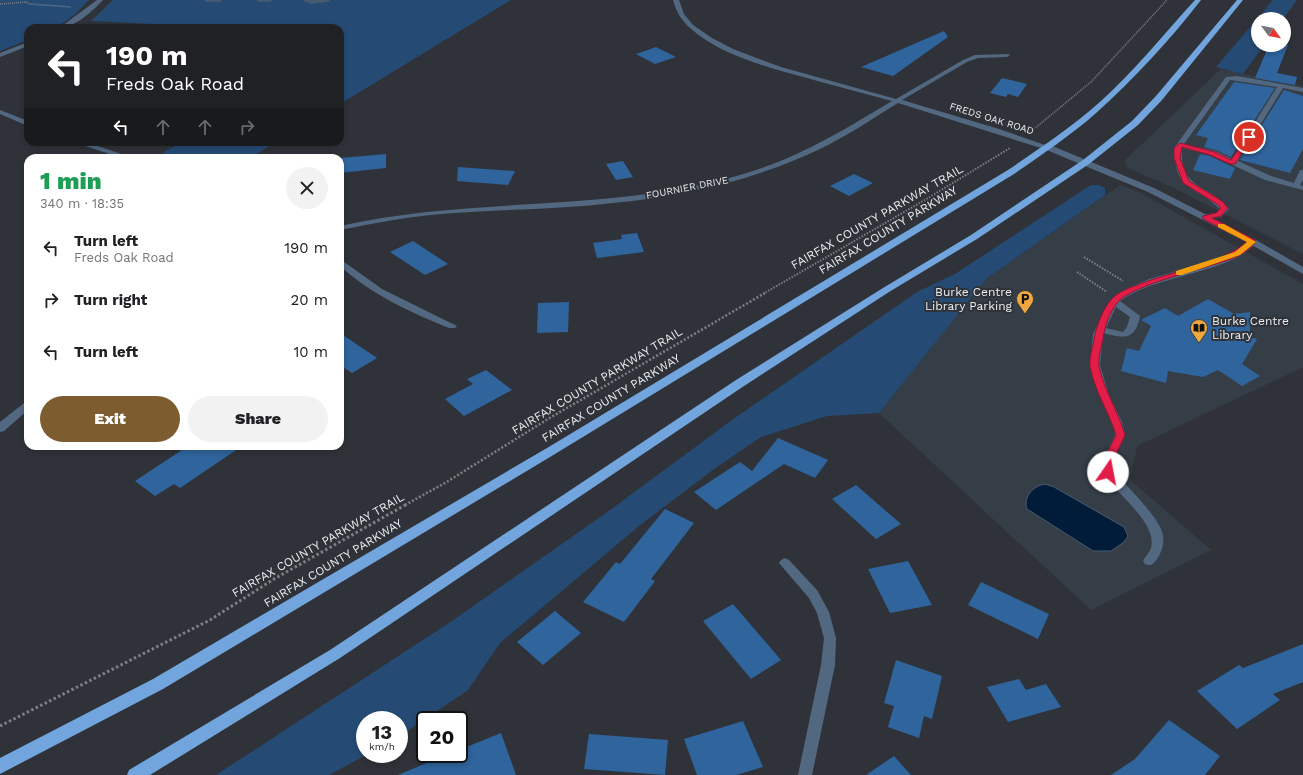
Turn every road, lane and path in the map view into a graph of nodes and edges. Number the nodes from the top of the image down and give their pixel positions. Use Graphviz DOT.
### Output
graph roads {
  1 [pos="100,0"];
  2 [pos="676,0"];
  3 [pos="1167,0"];
  4 [pos="1198,0"];
  5 [pos="1240,0"];
  6 [pos="0,4"];
  7 [pos="92,7"];
  8 [pos="68,24"];
  9 [pos="24,46"];
  10 [pos="0,55"];
  11 [pos="1007,55"];
  12 [pos="1282,85"];
  13 [pos="1303,90"];
  14 [pos="897,101"];
  15 [pos="0,112"];
  16 [pos="24,122"];
  17 [pos="1023,139"];
  18 [pos="1180,145"];
  19 [pos="90,146"];
  20 [pos="1047,147"];
  21 [pos="116,154"];
  22 [pos="1086,162"];
  23 [pos="1233,163"];
  24 [pos="1303,172"];
  25 [pos="1299,187"];
  26 [pos="1206,218"];
  27 [pos="344,227"];
  28 [pos="1253,242"];
  29 [pos="1084,256"];
  30 [pos="344,265"];
  31 [pos="1303,271"];
  32 [pos="1077,272"];
  33 [pos="1124,282"];
  34 [pos="1112,297"];
  35 [pos="452,326"];
  36 [pos="1100,329"];
  37 [pos="24,409"];
  38 [pos="0,428"];
  39 [pos="1149,561"];
  40 [pos="785,563"];
  41 [pos="0,726"];
  42 [pos="0,766"];
  43 [pos="135,775"];
  44 [pos="805,775"];
  1 -- 7 [label="street"];
  2 -- 14 [label="street, FREDS OAK ROAD"];
  3 -- 17 [label="path, FAIRFAX COUNTY PARKWAY TRAIL"];
  4 -- 20 [label="highway, FAIRFAX COUNTY PARKWAY"];
  5 -- 22 [label="highway"];
  6 -- 7 [label="path"];
  7 -- 8 [label="street"];
  9 -- 10 [label="street"];
  11 -- 14 [label="street, FOURNIER DRIVE"];
  12 -- 13 [label="street"];
  12 -- 18 [label="street"];
  12 -- 23 [label="street"];
  14 -- 17 [label="street, FREDS OAK ROAD"];
  14 -- 27 [label="street, FOURNIER DRIVE"];
  15 -- 16 [label="street"];
  17 -- 20 [label="street, FREDS OAK ROAD"];
  17 -- 41 [label="path, FAIRFAX COUNTY PARKWAY TRAIL"];
  18 -- 23 [label="street"];
  18 -- 26 [label="street"];
  19 -- 21 [label="street"];
  20 -- 22 [label="street, FREDS OAK ROAD"];
  20 -- 42 [label="highway, FAIRFAX COUNTY PARKWAY"];
  22 -- 26 [label="street, FREDS OAK ROAD"];
  22 -- 43 [label="highway"];
  23 -- 25 [label="street"];
  24 -- 25 [label="street"];
  26 -- 28 [label="street, FREDS OAK ROAD"];
  28 -- 31 [label="street, FREDS OAK ROAD"];
  28 -- 34 [label="street"];
  29 -- 33 [label="path"];
  30 -- 35 [label="street"];
  32 -- 34 [label="path"];
  34 -- 36 [label="street"];
  34 -- 36 [label="street"];
  36 -- 39 [label="street"];
  37 -- 38 [label="street"];
  40 -- 44 [label="street"];
}
